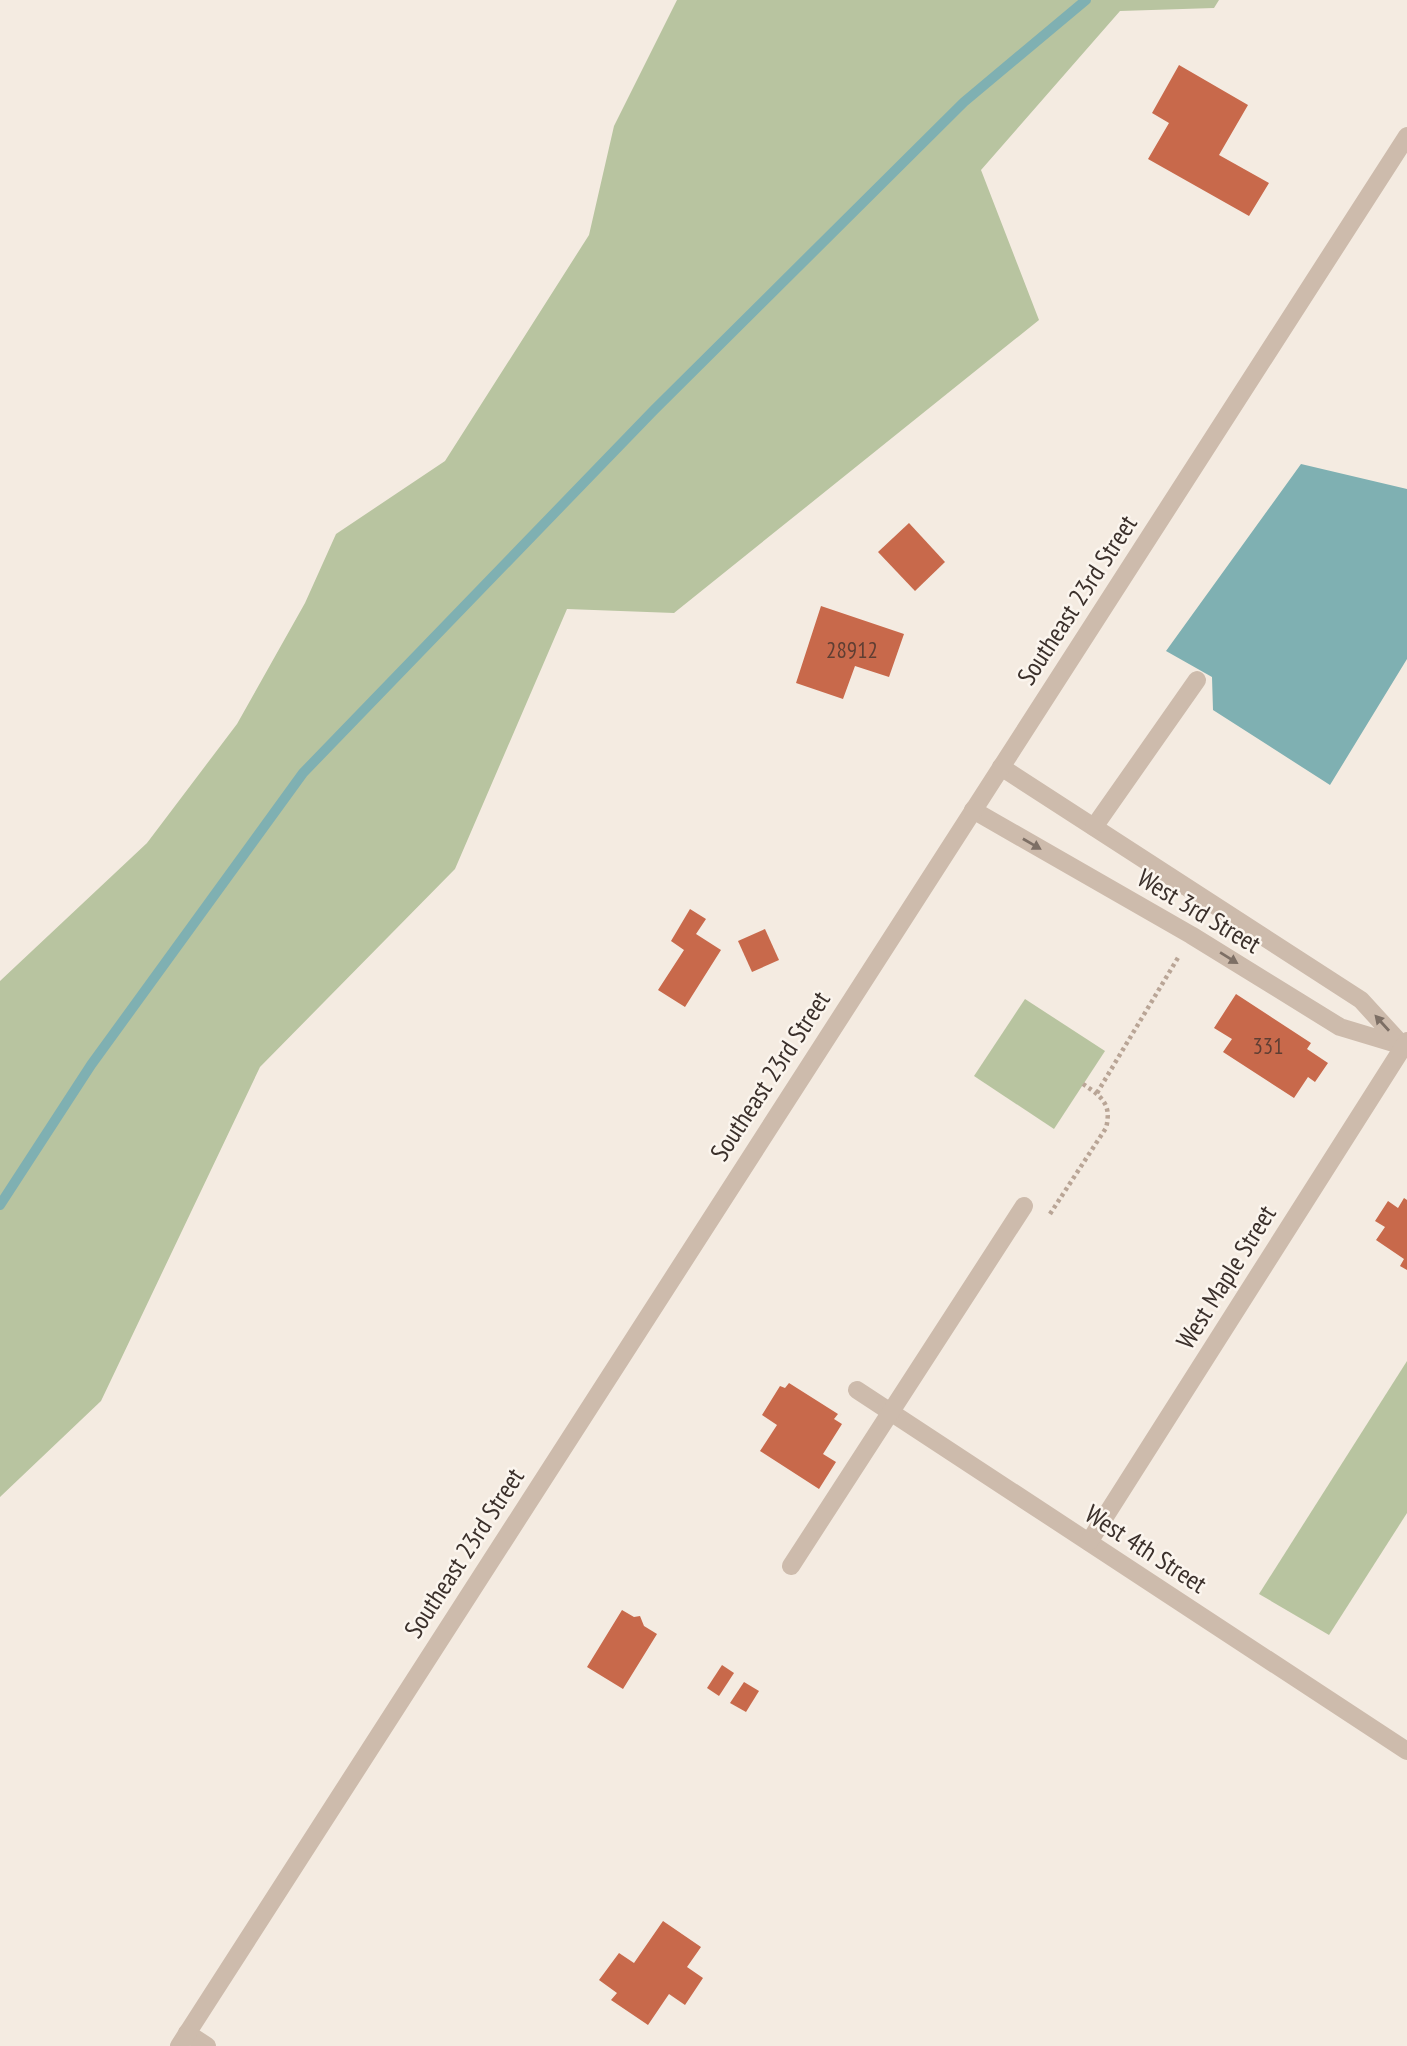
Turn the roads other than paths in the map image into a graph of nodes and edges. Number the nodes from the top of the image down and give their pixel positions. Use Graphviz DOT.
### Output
graph roads {
  1 [pos="1407,136"];
  2 [pos="1196,680"];
  3 [pos="1001,767"];
  4 [pos="973,810"];
  5 [pos="1094,827"];
  6 [pos="1406,1045"];
  7 [pos="1024,1206"];
  8 [pos="857,1390"];
  9 [pos="891,1412"];
  10 [pos="1089,1542"];
  11 [pos="791,1566"];
  12 [pos="1407,1751"];
  13 [pos="183,2039"];
  14 [pos="207,2046"];
  1 -- 3 [label="street, Southeast 23rd Street"];
  2 -- 5 [label="street"];
  3 -- 4 [label="street, Southeast 23rd Street"];
  3 -- 5 [label="street, West 3rd Street"];
  4 -- 6 [label="street, West 3rd Street, one-way"];
  4 -- 13 [label="street, Southeast 23rd Street"];
  6 -- 5 [label="street, West 3rd Street, one-way"];
  6 -- 10 [label="street, West Maple Street"];
  7 -- 9 [label="street"];
  8 -- 9 [label="street, West 4th Street"];
  9 -- 10 [label="street, West 4th Street"];
  9 -- 11 [label="street"];
  10 -- 12 [label="street, West 4th Street"];
  13 -- 14 [label="street"];
}
